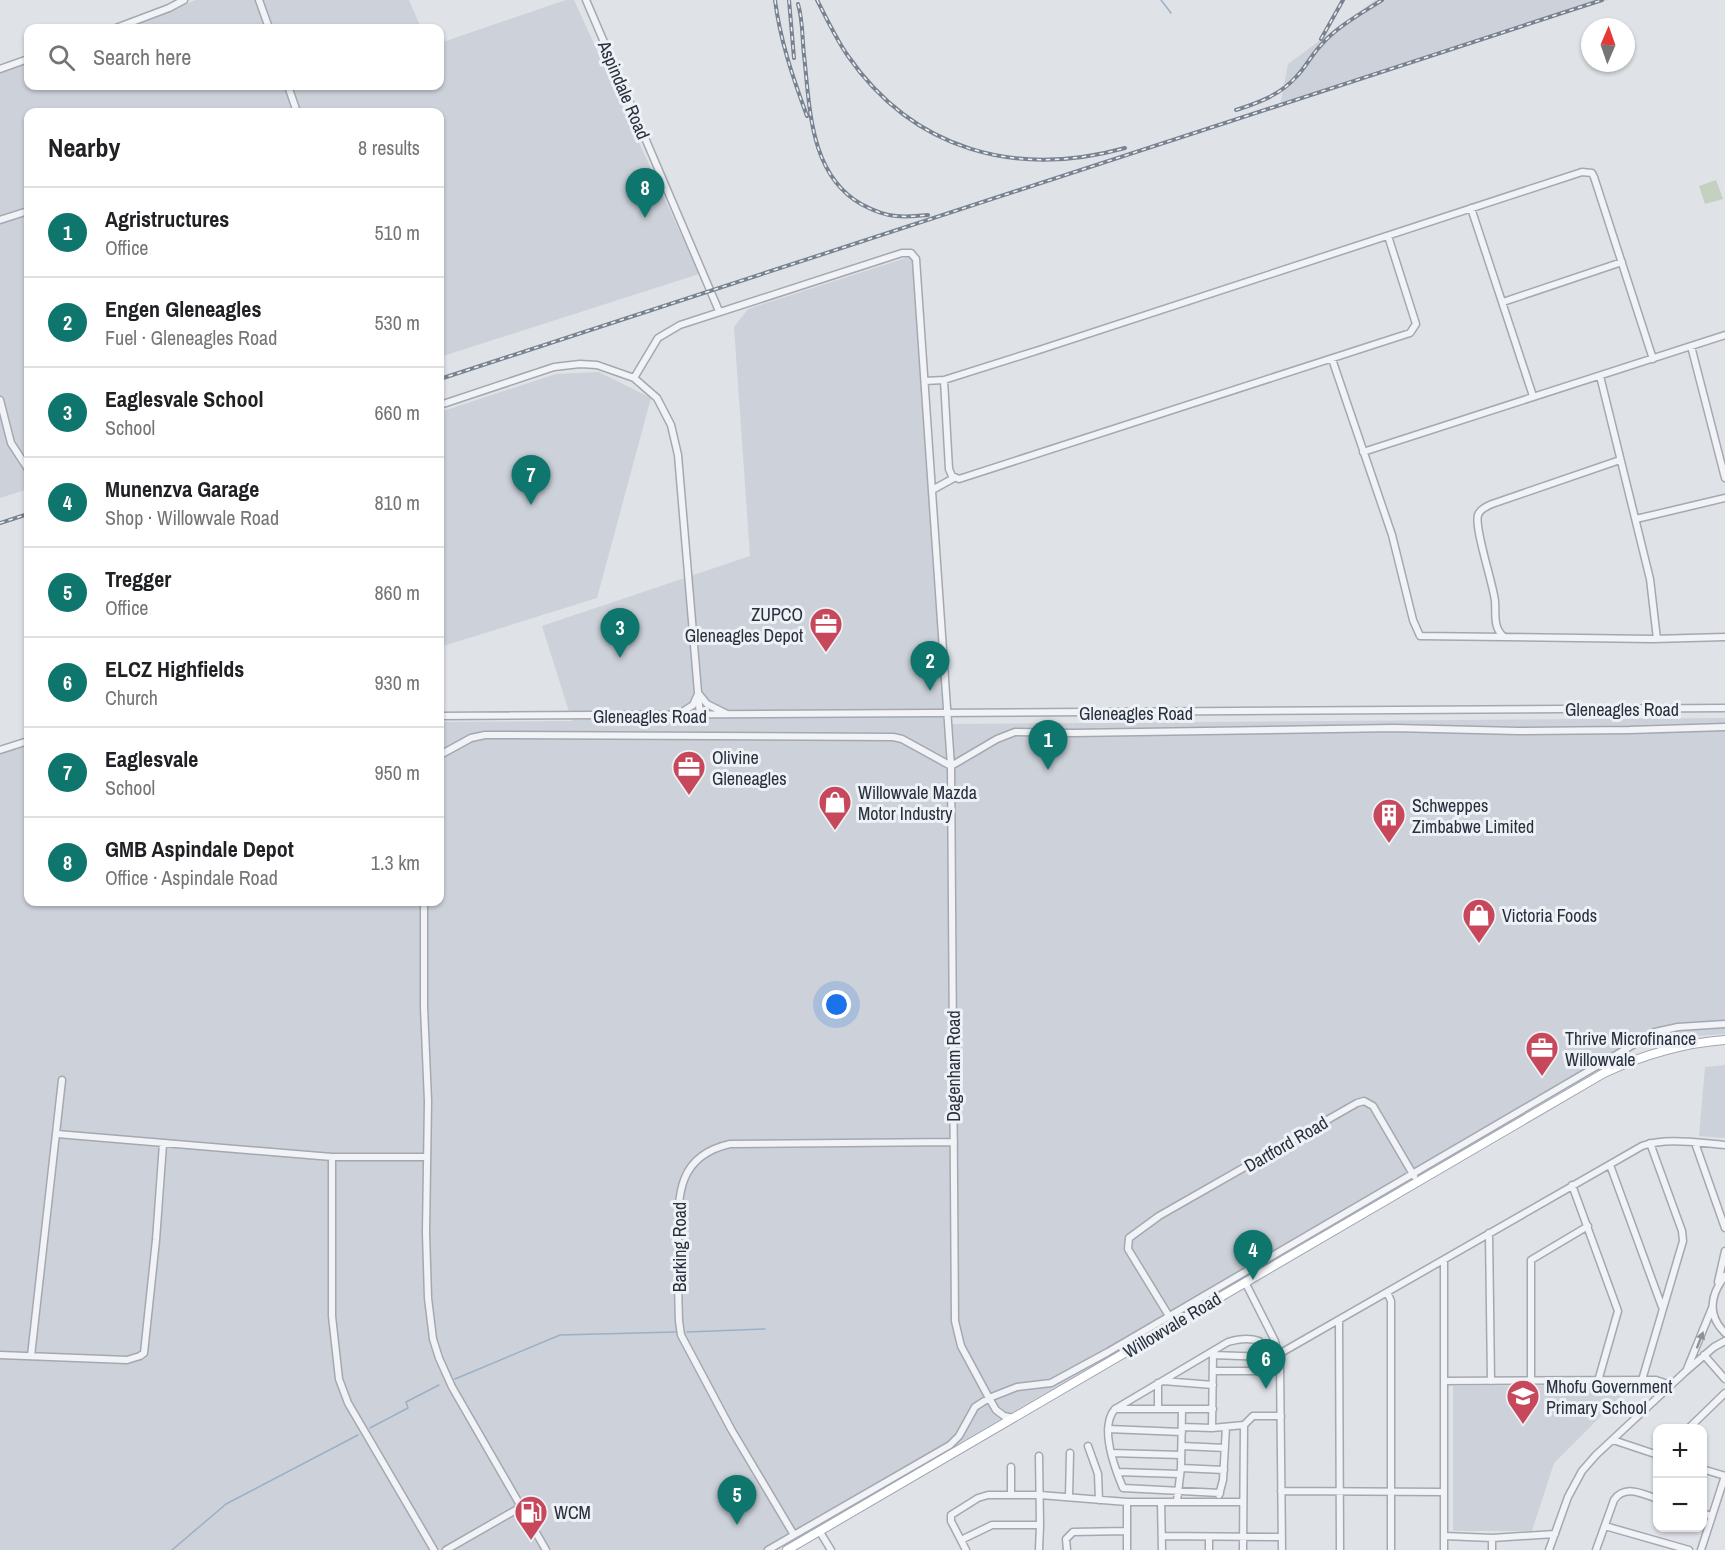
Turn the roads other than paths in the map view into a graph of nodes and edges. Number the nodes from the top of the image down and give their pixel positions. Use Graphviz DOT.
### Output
graph roads {
  1 [pos="184,0"];
  2 [pos="259,0"];
  3 [pos="586,0"];
  4 [pos="126,24"];
  5 [pos="268,24"];
  6 [pos="24,60"];
  7 [pos="0,69"];
  8 [pos="289,90"];
  9 [pos="296,108"];
  10 [pos="1471,208"];
  11 [pos="24,212"];
  12 [pos="0,220"];
  13 [pos="1388,236"];
  14 [pos="1622,262"];
  15 [pos="1503,302"];
  16 [pos="719,312"];
  17 [pos="1725,335"];
  18 [pos="1691,346"];
  19 [pos="1653,358"];
  20 [pos="1332,359"];
  21 [pos="1600,376"];
  22 [pos="634,378"];
  23 [pos="944,380"];
  24 [pos="926,381"];
  25 [pos="1533,396"];
  26 [pos="0,400"];
  27 [pos="444,404"];
  28 [pos="1363,452"];
  29 [pos="1620,460"];
  30 [pos="24,463"];
  31 [pos="954,478"];
  32 [pos="1725,478"];
  33 [pos="932,490"];
  34 [pos="1725,498"];
  35 [pos="1635,519"];
  36 [pos="1503,636"];
  37 [pos="1725,637"];
  38 [pos="1657,639"];
  39 [pos="698,694"];
  40 [pos="1725,708"];
  41 [pos="949,713"];
  42 [pos="729,715"];
  43 [pos="444,716"];
  44 [pos="674,716"];
  45 [pos="700,716"];
  46 [pos="1725,726"];
  47 [pos="24,742"];
  48 [pos="0,750"];
  49 [pos="444,753"];
  50 [pos="951,766"];
  51 [pos="424,906"];
  52 [pos="1725,1024"];
  53 [pos="1725,1040"];
  54 [pos="62,1080"];
  55 [pos="57,1134"];
  56 [pos="954,1142"];
  57 [pos="1650,1143"];
  58 [pos="1695,1143"];
  59 [pos="163,1144"];
  60 [pos="1725,1145"];
  61 [pos="333,1157"];
  62 [pos="427,1157"];
  63 [pos="1610,1165"];
  64 [pos="1415,1178"];
  65 [pos="1572,1185"];
  66 [pos="1588,1226"];
  67 [pos="1725,1227"];
  68 [pos="1489,1233"];
  69 [pos="1725,1251"];
  70 [pos="1444,1260"];
  71 [pos="1725,1276"];
  72 [pos="1245,1282"];
  73 [pos="1717,1285"];
  74 [pos="1387,1292"];
  75 [pos="1662,1308"];
  76 [pos="1712,1308"];
  77 [pos="1169,1316"];
  78 [pos="1340,1321"];
  79 [pos="1725,1334"];
  80 [pos="1725,1341"];
  81 [pos="1214,1353"];
  82 [pos="1279,1354"];
  83 [pos="0,1355"];
  84 [pos="1704,1355"];
  85 [pos="31,1356"];
  86 [pos="1268,1357"];
  87 [pos="1213,1371"];
  88 [pos="1685,1372"];
  89 [pos="1725,1379"];
  90 [pos="1642,1380"];
  91 [pos="1444,1381"];
  92 [pos="1491,1381"];
  93 [pos="1531,1381"];
  94 [pos="1160,1382"];
  95 [pos="1598,1382"];
  96 [pos="1213,1385"];
  97 [pos="1671,1385"];
  98 [pos="1725,1393"];
  99 [pos="989,1398"];
  100 [pos="1114,1409"];
  101 [pos="1158,1409"];
  102 [pos="1182,1409"];
  103 [pos="1213,1409"];
  104 [pos="996,1410"];
  105 [pos="1281,1416"];
  106 [pos="1013,1418"];
  107 [pos="1693,1424"];
  108 [pos="1244,1425"];
  109 [pos="1227,1427"];
  110 [pos="1212,1428"];
  111 [pos="995,1429"];
  112 [pos="1108,1429"];
  113 [pos="1182,1430"];
  114 [pos="1613,1440"];
  115 [pos="1088,1446"];
  116 [pos="1182,1446"];
  117 [pos="1225,1448"];
  118 [pos="1070,1453"];
  119 [pos="1111,1453"];
  120 [pos="1653,1453"];
  121 [pos="1181,1455"];
  122 [pos="1039,1456"];
  123 [pos="1011,1467"];
  124 [pos="1224,1470"];
  125 [pos="1180,1471"];
  126 [pos="1707,1471"];
  127 [pos="1117,1472"];
  128 [pos="1725,1476"];
  129 [pos="1340,1490"];
  130 [pos="1281,1491"];
  131 [pos="1391,1491"];
  132 [pos="1178,1492"];
  133 [pos="1443,1492"];
  134 [pos="1220,1493"];
  135 [pos="1011,1495"];
  136 [pos="1040,1495"];
  137 [pos="1069,1497"];
  138 [pos="1653,1497"];
  139 [pos="1099,1500"];
  140 [pos="1177,1501"];
  141 [pos="1127,1502"];
  142 [pos="1161,1502"];
  143 [pos="1216,1502"];
  144 [pos="1242,1502"];
  145 [pos="521,1507"];
  146 [pos="1707,1514"];
  147 [pos="1712,1516"];
  148 [pos="1040,1525"];
  149 [pos="1605,1526"];
  150 [pos="820,1532"];
  151 [pos="1127,1532"];
  152 [pos="1555,1534"];
  153 [pos="794,1535"];
  154 [pos="1162,1536"];
  155 [pos="1444,1536"];
  156 [pos="1209,1537"];
  157 [pos="1243,1537"];
  158 [pos="1281,1537"];
  159 [pos="1492,1538"];
  160 [pos="961,1540"];
  161 [pos="434,1550"];
  162 [pos="446,1550"];
  163 [pos="546,1550"];
  164 [pos="768,1550"];
  165 [pos="787,1550"];
  166 [pos="831,1550"];
  167 [pos="966,1550"];
  168 [pos="1039,1550"];
  169 [pos="1067,1550"];
  170 [pos="1127,1550"];
  171 [pos="1162,1550"];
  172 [pos="1209,1550"];
  173 [pos="1243,1550"];
  174 [pos="1282,1550"];
  175 [pos="1340,1550"];
  176 [pos="1391,1550"];
  177 [pos="1444,1550"];
  178 [pos="1492,1550"];
  179 [pos="1549,1550"];
  180 [pos="1596,1550"];
  181 [pos="1689,1550"];
  182 [pos="1701,1550"];
  1 -- 4 [label="street"];
  2 -- 5 [label="street"];
  3 -- 16 [label="street, Aspindale Road"];
  6 -- 7 [label="street"];
  8 -- 9 [label="street"];
  10 -- 13 [label="street"];
  10 -- 14 [label="street"];
  10 -- 15 [label="street"];
  11 -- 12 [label="street"];
  13 -- 20 [label="street"];
  13 -- 23 [label="street"];
  14 -- 15 [label="street"];
  14 -- 19 [label="street"];
  15 -- 25 [label="street"];
  16 -- 22 [label="street"];
  16 -- 24 [label="street, Dagenham Road"];
  17 -- 18 [label="street"];
  18 -- 19 [label="street"];
  18 -- 32 [label="street"];
  19 -- 21 [label="street"];
  20 -- 28 [label="street"];
  20 -- 31 [label="street"];
  21 -- 25 [label="street"];
  21 -- 29 [label="street"];
  22 -- 27 [label="street"];
  22 -- 39 [label="street"];
  23 -- 24 [label="street"];
  23 -- 31 [label="street"];
  24 -- 33 [label="street, Dagenham Road"];
  25 -- 28 [label="street"];
  26 -- 30 [label="street"];
  28 -- 36 [label="street"];
  29 -- 35 [label="street"];
  29 -- 36 [label="street"];
  31 -- 33 [label="street"];
  33 -- 41 [label="street, Dagenham Road"];
  34 -- 35 [label="street"];
  35 -- 38 [label="street"];
  36 -- 38 [label="street"];
  37 -- 38 [label="street"];
  39 -- 42 [label="street"];
  39 -- 44 [label="street"];
  39 -- 45 [label="street"];
  40 -- 41 [label="street, Gleneagles Road"];
  41 -- 42 [label="street, Gleneagles Road"];
  41 -- 50 [label="street, Dagenham Road"];
  42 -- 45 [label="street, Gleneagles Road"];
  43 -- 44 [label="street, Gleneagles Road"];
  44 -- 45 [label="street, Gleneagles Road"];
  46 -- 50 [label="street"];
  47 -- 48 [label="street"];
  49 -- 50 [label="street"];
  50 -- 56 [label="street, Dagenham Road"];
  51 -- 62 [label="street"];
  52 -- 64 [label="street"];
  53 -- 64 [label="main road, Willowvale Road"];
  54 -- 55 [label="street"];
  55 -- 59 [label="street"];
  55 -- 85 [label="street"];
  56 -- 99 [label="street, Dagenham Road"];
  56 -- 153 [label="street, Barking Road"];
  57 -- 58 [label="street"];
  57 -- 63 [label="street"];
  57 -- 75 [label="street"];
  58 -- 60 [label="street"];
  58 -- 67 [label="street"];
  59 -- 61 [label="street"];
  59 -- 85 [label="street"];
  61 -- 62 [label="street"];
  61 -- 161 [label="street"];
  62 -- 145 [label="street"];
  63 -- 65 [label="street"];
  63 -- 75 [label="street"];
  64 -- 72 [label="main road, Willowvale Road"];
  64 -- 77 [label="street"];
  64 -- 77 [label="street, Dartford Road"];
  65 -- 66 [label="street"];
  65 -- 68 [label="street"];
  66 -- 93 [label="street"];
  66 -- 95 [label="street"];
  68 -- 70 [label="street"];
  68 -- 92 [label="street"];
  69 -- 73 [label="street"];
  70 -- 74 [label="street"];
  70 -- 91 [label="street"];
  71 -- 73 [label="street"];
  72 -- 82 [label="street"];
  72 -- 106 [label="main road, Willowvale Road"];
  73 -- 76 [label="street"];
  74 -- 78 [label="street"];
  74 -- 131 [label="street"];
  75 -- 90 [label="street"];
  76 -- 79 [label="street"];
  88 -- 76 [label="street, one-way"];
  77 -- 99 [label="street"];
  78 -- 82 [label="street"];
  78 -- 129 [label="street"];
  80 -- 84 [label="street"];
  81 -- 86 [label="street"];
  81 -- 86 [label="street"];
  81 -- 87 [label="street"];
  81 -- 94 [label="street"];
  82 -- 86 [label="street"];
  82 -- 105 [label="street"];
  83 -- 85 [label="street"];
  84 -- 88 [label="street"];
  84 -- 89 [label="street"];
  86 -- 87 [label="street"];
  87 -- 96 [label="street"];
  88 -- 97 [label="street"];
  90 -- 95 [label="street"];
  90 -- 97 [label="street"];
  91 -- 92 [label="street"];
  91 -- 133 [label="street"];
  92 -- 93 [label="street"];
  93 -- 95 [label="street"];
  94 -- 96 [label="street"];
  94 -- 100 [label="street"];
  94 -- 101 [label="street"];
  96 -- 103 [label="street"];
  97 -- 114 [label="street"];
  98 -- 107 [label="street"];
  99 -- 104 [label="street, Dagenham Road"];
  99 -- 153 [label="street"];
  100 -- 101 [label="street"];
  100 -- 112 [label="street"];
  101 -- 102 [label="street"];
  102 -- 103 [label="street"];
  102 -- 113 [label="street"];
  103 -- 110 [label="street"];
  104 -- 106 [label="street"];
  104 -- 111 [label="street"];
  105 -- 108 [label="street"];
  105 -- 130 [label="street"];
  106 -- 111 [label="main road, Willowvale Road"];
  108 -- 109 [label="street"];
  108 -- 144 [label="street"];
  109 -- 110 [label="street"];
  109 -- 117 [label="street"];
  110 -- 113 [label="street"];
  111 -- 150 [label="main road, Willowvale Road"];
  112 -- 113 [label="street"];
  112 -- 119 [label="street"];
  113 -- 116 [label="street"];
  114 -- 120 [label="street"];
  114 -- 152 [label="street"];
  115 -- 139 [label="street"];
  116 -- 117 [label="street"];
  116 -- 121 [label="street"];
  117 -- 124 [label="street"];
  118 -- 137 [label="street"];
  119 -- 121 [label="street"];
  119 -- 127 [label="street"];
  121 -- 125 [label="street"];
  122 -- 136 [label="street"];
  123 -- 135 [label="street"];
  124 -- 125 [label="street"];
  124 -- 134 [label="street"];
  125 -- 127 [label="street"];
  125 -- 132 [label="street"];
  126 -- 128 [label="street"];
  127 -- 132 [label="street"];
  128 -- 147 [label="street"];
  129 -- 130 [label="street"];
  129 -- 131 [label="street"];
  129 -- 175 [label="street"];
  130 -- 158 [label="street"];
  131 -- 133 [label="street"];
  131 -- 176 [label="street"];
  132 -- 134 [label="street"];
  132 -- 140 [label="street"];
  133 -- 155 [label="street"];
  134 -- 143 [label="street"];
  135 -- 136 [label="street"];
  135 -- 160 [label="street"];
  136 -- 137 [label="street"];
  136 -- 148 [label="street"];
  137 -- 139 [label="street"];
  138 -- 149 [label="street"];
  139 -- 141 [label="street"];
  140 -- 142 [label="street"];
  140 -- 143 [label="street"];
  141 -- 142 [label="street"];
  141 -- 151 [label="street"];
  142 -- 154 [label="street"];
  143 -- 144 [label="street"];
  144 -- 157 [label="street"];
  145 -- 162 [label="street"];
  145 -- 163 [label="street"];
  146 -- 147 [label="street"];
  147 -- 182 [label="street"];
  148 -- 160 [label="street"];
  148 -- 168 [label="street"];
  149 -- 180 [label="street"];
  149 -- 181 [label="street"];
  150 -- 165 [label="main road, Willowvale Road"];
  150 -- 166 [label="street"];
  151 -- 169 [label="street"];
  151 -- 170 [label="street"];
  152 -- 159 [label="street"];
  152 -- 179 [label="street"];
  153 -- 164 [label="street"];
  154 -- 156 [label="street"];
  154 -- 171 [label="street"];
  155 -- 159 [label="street"];
  155 -- 177 [label="street"];
  156 -- 157 [label="street"];
  156 -- 172 [label="street"];
  157 -- 158 [label="street"];
  157 -- 173 [label="street"];
  158 -- 174 [label="street"];
  159 -- 178 [label="street"];
  160 -- 167 [label="street"];
}
